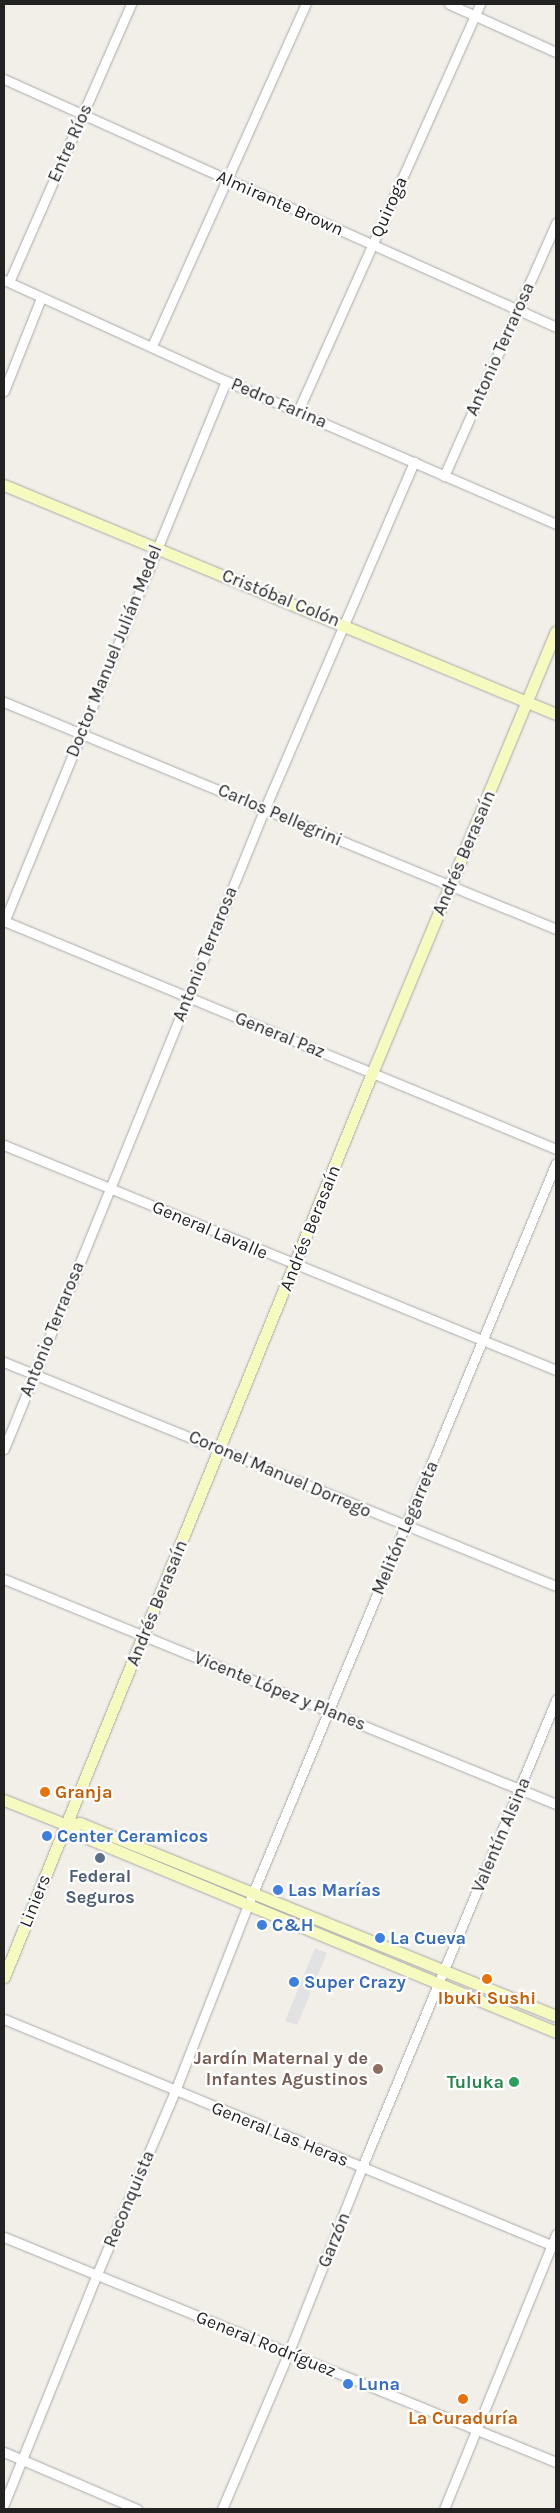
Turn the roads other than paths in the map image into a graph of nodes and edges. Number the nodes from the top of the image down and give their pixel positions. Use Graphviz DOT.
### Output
graph roads {
  1 [pos="131,4"];
  2 [pos="306,4"];
  3 [pos="449,4"];
  4 [pos="480,4"];
  5 [pos="475,15"];
  6 [pos="556,52"];
  7 [pos="4,79"];
  8 [pos="83,114"];
  9 [pos="228,180"];
  10 [pos="556,222"];
  11 [pos="372,246"];
  12 [pos="6,281"];
  13 [pos="41,298"];
  14 [pos="517,310"];
  15 [pos="556,327"];
  16 [pos="152,346"];
  17 [pos="226,381"];
  18 [pos="4,390"];
  19 [pos="298,411"];
  20 [pos="414,462"];
  21 [pos="444,476"];
  22 [pos="4,484"];
  23 [pos="556,524"];
  24 [pos="156,547"];
  25 [pos="343,624"];
  26 [pos="556,632"];
  27 [pos="4,702"];
  28 [pos="527,702"];
  29 [pos="556,714"];
  30 [pos="80,733"];
  31 [pos="265,808"];
  32 [pos="450,886"];
  33 [pos="4,922"];
  34 [pos="556,929"];
  35 [pos="188,997"];
  36 [pos="372,1074"];
  37 [pos="4,1145"];
  38 [pos="556,1148"];
  39 [pos="556,1163"];
  40 [pos="109,1188"];
  41 [pos="295,1266"];
  42 [pos="483,1340"];
  43 [pos="4,1362"];
  44 [pos="556,1370"];
  45 [pos="34,1374"];
  46 [pos="219,1448"];
  47 [pos="4,1449"];
  48 [pos="406,1527"];
  49 [pos="4,1578"];
  50 [pos="556,1586"];
  51 [pos="144,1636"];
  52 [pos="556,1700"];
  53 [pos="328,1711"];
  54 [pos="520,1789"];
  55 [pos="4,1800"];
  56 [pos="556,1804"];
  57 [pos="67,1825"];
  58 [pos="254,1893"];
  59 [pos="248,1905"];
  60 [pos="444,1970"];
  61 [pos="4,1977"];
  62 [pos="438,1982"];
  63 [pos="556,2016"];
  64 [pos="4,2018"];
  65 [pos="556,2032"];
  66 [pos="175,2091"];
  67 [pos="362,2167"];
  68 [pos="556,2234"];
  69 [pos="4,2237"];
  70 [pos="554,2246"];
  71 [pos="97,2274"];
  72 [pos="288,2354"];
  73 [pos="476,2430"];
  74 [pos="4,2452"];
  75 [pos="22,2460"];
  76 [pos="556,2462"];
  77 [pos="4,2504"];
  78 [pos="137,2509"];
  79 [pos="222,2509"];
  80 [pos="444,2509"];
  1 -- 8 [label="street, Entre Ríos"];
  2 -- 9 [label="street"];
  3 -- 5 [label="street"];
  4 -- 5 [label="street, Quiroga"];
  5 -- 6 [label="street"];
  5 -- 11 [label="street, Quiroga"];
  7 -- 8 [label="street, Almirante Brown"];
  8 -- 9 [label="street, Almirante Brown"];
  8 -- 12 [label="street, Entre Ríos"];
  9 -- 11 [label="street, Almirante Brown"];
  9 -- 16 [label="street"];
  10 -- 14 [label="street, Antonio Terrarosa"];
  11 -- 14 [label="street, Almirante Brown"];
  11 -- 19 [label="street, Quiroga"];
  12 -- 13 [label="street, Pedro Farina"];
  13 -- 16 [label="street, Pedro Farina"];
  13 -- 18 [label="street"];
  14 -- 15 [label="street, Almirante Brown"];
  14 -- 21 [label="street, Antonio Terrarosa"];
  16 -- 17 [label="street, Pedro Farina"];
  17 -- 19 [label="street, Pedro Farina"];
  17 -- 24 [label="street, Doctor Manuel Julián Medel"];
  19 -- 20 [label="street, Pedro Farina"];
  20 -- 21 [label="street, Pedro Farina"];
  20 -- 25 [label="street, Antonio Terrarosa"];
  21 -- 23 [label="street, Pedro Farina"];
  22 -- 24 [label="street, Cristóbal Colón"];
  24 -- 25 [label="street, Cristóbal Colón"];
  24 -- 30 [label="street, Doctor Manuel Julián Medel"];
  25 -- 28 [label="street, Cristóbal Colón"];
  25 -- 31 [label="street, Antonio Terrarosa"];
  26 -- 28 [label="street, Andrés Berasaín"];
  27 -- 30 [label="street, Carlos Pellegrini"];
  28 -- 29 [label="street, Cristóbal Colón"];
  28 -- 32 [label="street, Andrés Berasaín"];
  30 -- 31 [label="street, Carlos Pellegrini"];
  30 -- 33 [label="street, Doctor Manuel Julián Medel"];
  31 -- 32 [label="street, Carlos Pellegrini"];
  31 -- 35 [label="street, Antonio Terrarosa"];
  32 -- 34 [label="street, Carlos Pellegrini"];
  32 -- 36 [label="street, Andrés Berasaín"];
  33 -- 35 [label="street, General Paz"];
  35 -- 36 [label="street, General Paz"];
  35 -- 40 [label="street, Antonio Terrarosa"];
  36 -- 38 [label="street, General Paz"];
  36 -- 41 [label="street, Andrés Berasaín"];
  37 -- 40 [label="street, General Lavalle"];
  39 -- 42 [label="street, Melitón Legarreta"];
  40 -- 41 [label="street, General Lavalle"];
  40 -- 45 [label="street, Antonio Terrarosa"];
  41 -- 42 [label="street, General Lavalle"];
  41 -- 46 [label="street, Andrés Berasaín"];
  42 -- 44 [label="street, General Lavalle"];
  42 -- 48 [label="street, Melitón Legarreta"];
  43 -- 45 [label="street, Coronel Manuel Dorrego"];
  45 -- 46 [label="street, Coronel Manuel Dorrego"];
  45 -- 47 [label="street, Antonio Terrarosa"];
  46 -- 48 [label="street, Coronel Manuel Dorrego"];
  46 -- 51 [label="street, Andrés Berasaín"];
  48 -- 50 [label="street, Coronel Manuel Dorrego"];
  48 -- 53 [label="street, Melitón Legarreta"];
  49 -- 51 [label="street, Vicente López y Planes"];
  51 -- 53 [label="street, Vicente López y Planes"];
  51 -- 57 [label="street, Andrés Berasaín"];
  52 -- 54 [label="street, Valentín Alsina"];
  53 -- 54 [label="street, Vicente López y Planes"];
  53 -- 58 [label="street, Melitón Legarreta"];
  54 -- 56 [label="street, Vicente López y Planes"];
  54 -- 60 [label="street, Valentín Alsina"];
  55 -- 57 [label="street"];
  57 -- 58 [label="street"];
  57 -- 59 [label="street"];
  57 -- 61 [label="street, Liniers"];
  58 -- 59 [label="street, Reconquista"];
  58 -- 60 [label="street"];
  59 -- 62 [label="street"];
  59 -- 66 [label="street, Reconquista"];
  60 -- 62 [label="street, Garzón"];
  60 -- 63 [label="street"];
  62 -- 65 [label="street"];
  62 -- 67 [label="street, Garzón"];
  64 -- 66 [label="street, General Las Heras"];
  66 -- 67 [label="street, General Las Heras"];
  66 -- 71 [label="street, Reconquista"];
  67 -- 70 [label="street, General Las Heras"];
  67 -- 72 [label="street, Garzón"];
  68 -- 70 [label="street"];
  69 -- 71 [label="street, General Rodríguez"];
  70 -- 73 [label="street"];
  71 -- 72 [label="street, General Rodríguez"];
  71 -- 75 [label="street, Reconquista"];
  72 -- 73 [label="street, General Rodríguez"];
  72 -- 79 [label="street, Garzón"];
  73 -- 76 [label="street, General Rodríguez"];
  73 -- 80 [label="street"];
  74 -- 75 [label="street"];
  75 -- 77 [label="street, Reconquista"];
  75 -- 78 [label="street"];
}
